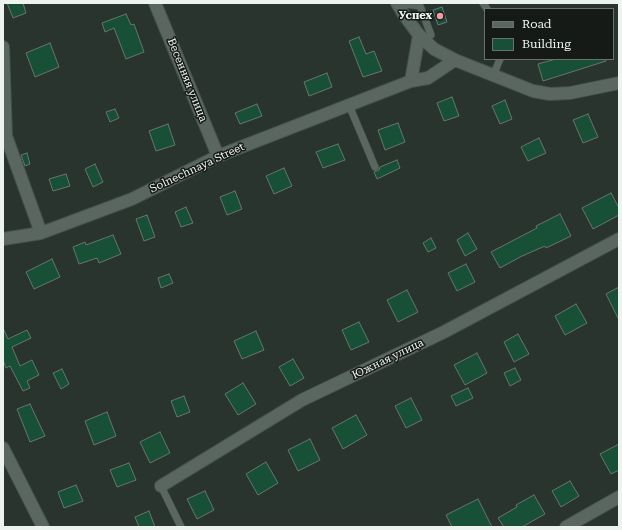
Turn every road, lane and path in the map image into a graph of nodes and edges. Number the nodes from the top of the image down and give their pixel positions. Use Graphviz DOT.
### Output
graph roads {
  1 [pos="155,3"];
  2 [pos="397,3"];
  3 [pos="421,37"];
  4 [pos="3,47"];
  5 [pos="455,60"];
  6 [pos="500,60"];
  7 [pos="493,76"];
  8 [pos="411,81"];
  9 [pos="619,83"];
  10 [pos="349,105"];
  11 [pos="218,156"];
  12 [pos="375,167"];
  13 [pos="41,233"];
  14 [pos="3,239"];
  15 [pos="619,239"];
  16 [pos="3,448"];
  17 [pos="161,486"];
  18 [pos="619,497"];
  19 [pos="43,527"];
  20 [pos="181,527"];
  21 [pos="566,527"];
  1 -- 11 [label="street, Весенняя улица"];
  2 -- 3 [label="street"];
  2 -- 3 [label="lane"];
  3 -- 5 [label="street"];
  3 -- 8 [label="street"];
  4 -- 13 [label="street"];
  5 -- 7 [label="street"];
  5 -- 8 [label="street, Solnechnaya Street"];
  6 -- 7 [label="lane"];
  7 -- 9 [label="street"];
  8 -- 10 [label="street, Solnechnaya Street"];
  10 -- 11 [label="street, Solnechnaya Street"];
  10 -- 12 [label="lane"];
  11 -- 13 [label="street, Solnechnaya Street"];
  13 -- 14 [label="street, Solnechnaya Street"];
  15 -- 17 [label="street, Южная улица"];
  16 -- 19 [label="street"];
  17 -- 20 [label="lane"];
  18 -- 21 [label="street"];
}
